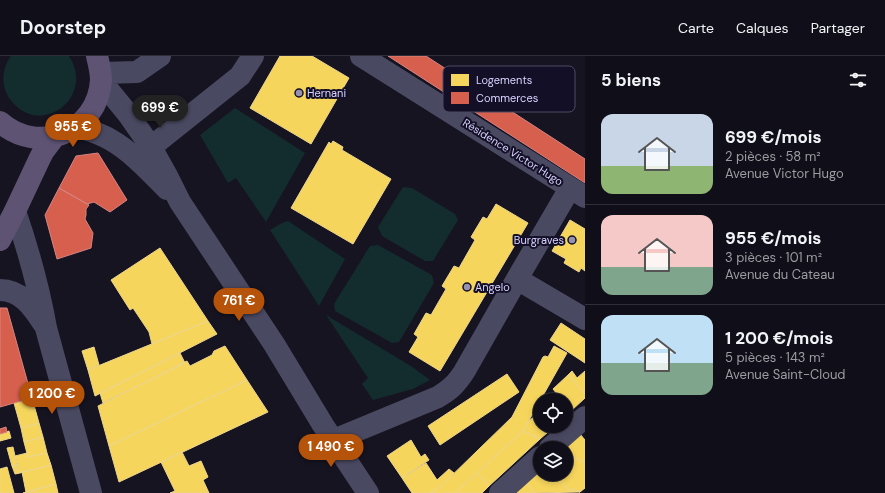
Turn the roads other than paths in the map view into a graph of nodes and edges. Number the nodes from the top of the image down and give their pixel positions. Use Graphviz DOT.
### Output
graph roads {
  1 [pos="160,56"];
  2 [pos="253,56"];
  3 [pos="361,56"];
  4 [pos="100,66"];
  5 [pos="443,108"];
  6 [pos="450,112"];
  7 [pos="0,122"];
  8 [pos="76,126"];
  9 [pos="55,136"];
  10 [pos="151,147"];
  11 [pos="578,193"];
  12 [pos="180,202"];
  13 [pos="15,211"];
  14 [pos="0,240"];
  15 [pos="517,279"];
  16 [pos="0,290"];
  17 [pos="585,319"];
  18 [pos="46,328"];
  19 [pos="585,416"];
  20 [pos="334,440"];
  21 [pos="558,441"];
  22 [pos="533,463"];
  23 [pos="91,493"];
  24 [pos="368,493"];
  25 [pos="500,493"];
  1 -- 4 [label="street"];
  2 -- 10 [label="street"];
  3 -- 5 [label="street, Résidence Victor Hugo"];
  4 -- 8 [label="main road"];
  4 -- 10 [label="street"];
  6 -- 11 [label="street, Résidence Victor Hugo"];
  7 -- 9 [label="main road"];
  8 -- 9 [label="main road"];
  8 -- 12 [label="street"];
  9 -- 13 [label="main road"];
  10 -- 12 [label="street"];
  11 -- 15 [label="street"];
  12 -- 20 [label="street"];
  13 -- 14 [label="main road"];
  13 -- 18 [label="street"];
  15 -- 17 [label="street"];
  15 -- 20 [label="street"];
  16 -- 18 [label="street"];
  18 -- 23 [label="street"];
  19 -- 21 [label="street"];
  20 -- 24 [label="street"];
  22 -- 25 [label="street"];
}
